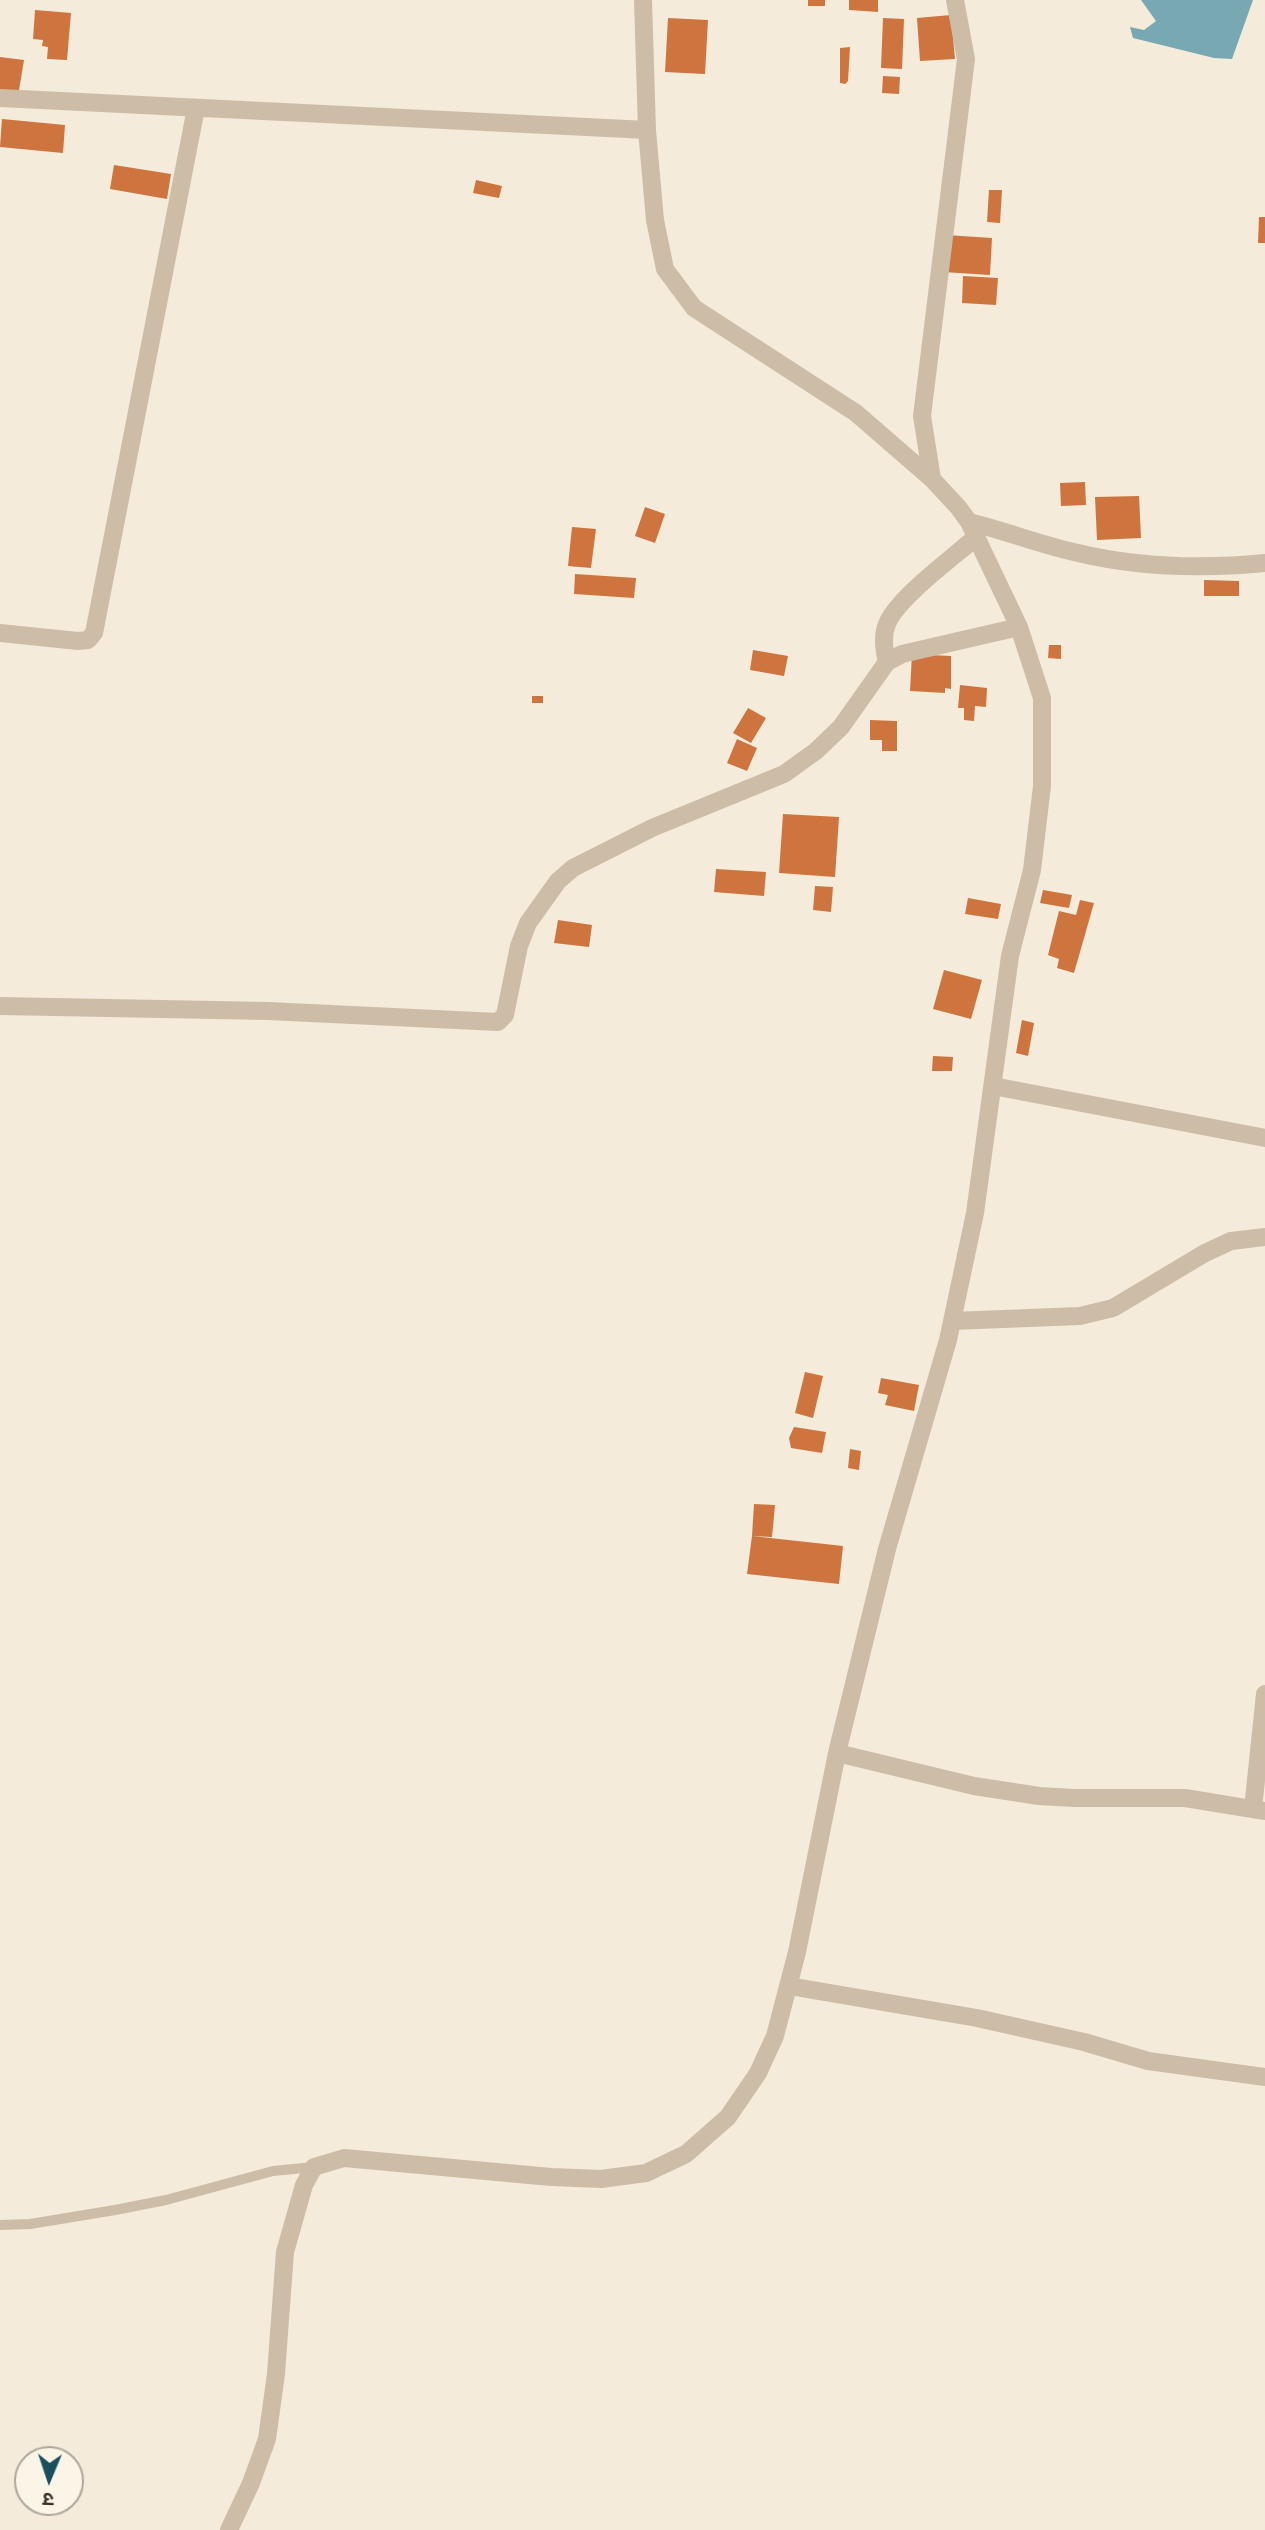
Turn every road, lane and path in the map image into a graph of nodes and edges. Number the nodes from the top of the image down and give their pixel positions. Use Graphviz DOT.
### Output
graph roads {
  1 [pos="643,0"];
  2 [pos="955,0"];
  3 [pos="0,98"];
  4 [pos="196,108"];
  5 [pos="647,130"];
  6 [pos="932,479"];
  7 [pos="973,529"];
  8 [pos="1265,563"];
  9 [pos="1019,627"];
  10 [pos="0,632"];
  11 [pos="887,662"];
  12 [pos="0,1006"];
  13 [pos="993,1086"];
  14 [pos="1265,1138"];
  15 [pos="1265,1237"];
  16 [pos="952,1321"];
  17 [pos="1265,1694"];
  18 [pos="837,1753"];
  19 [pos="1259,1810"];
  20 [pos="789,1986"];
  21 [pos="1265,2077"];
  22 [pos="314,2167"];
  23 [pos="0,2225"];
  24 [pos="229,2530"];
  1 -- 5 [label="street"];
  2 -- 6 [label="street"];
  3 -- 4 [label="street"];
  4 -- 5 [label="street"];
  4 -- 10 [label="street"];
  5 -- 6 [label="street"];
  6 -- 7 [label="street"];
  7 -- 8 [label="street"];
  7 -- 9 [label="street"];
  7 -- 11 [label="street"];
  9 -- 11 [label="street"];
  9 -- 13 [label="street"];
  11 -- 12 [label="street"];
  13 -- 14 [label="street"];
  13 -- 16 [label="street"];
  15 -- 16 [label="street"];
  16 -- 18 [label="street"];
  17 -- 19 [label="street"];
  18 -- 19 [label="street"];
  18 -- 20 [label="street"];
  20 -- 21 [label="street"];
  20 -- 22 [label="street"];
  22 -- 23 [label="lane"];
  22 -- 24 [label="street"];
}
